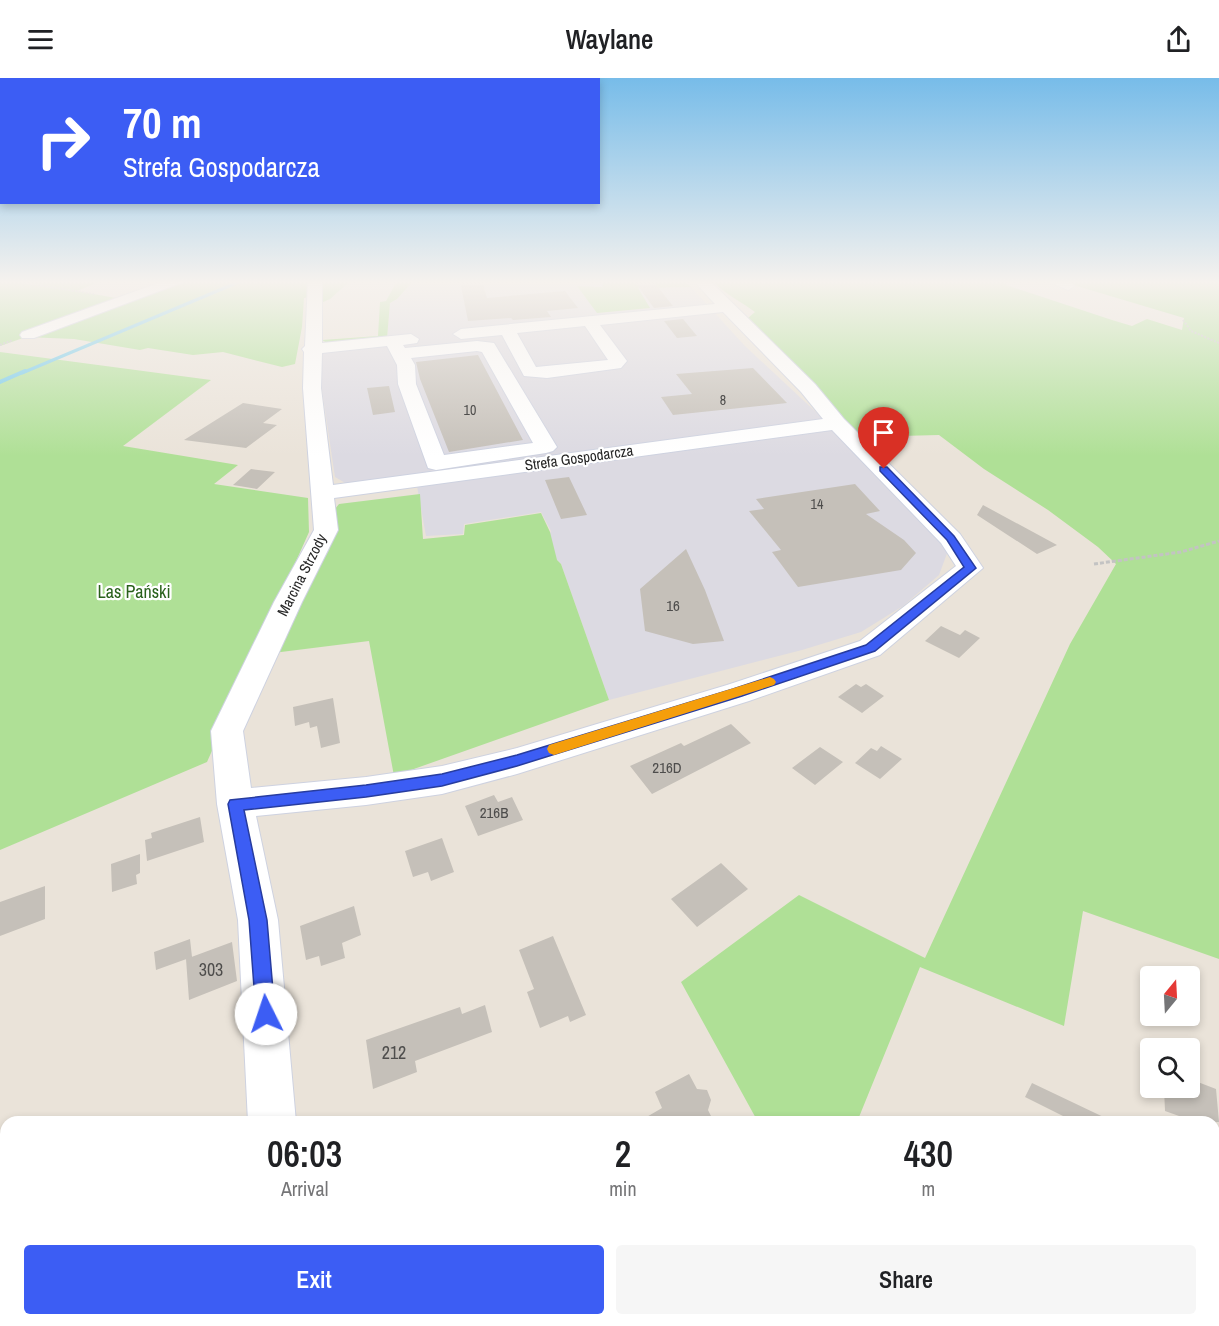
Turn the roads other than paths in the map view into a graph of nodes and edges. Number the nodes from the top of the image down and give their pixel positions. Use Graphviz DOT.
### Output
graph roads {
  1 [pos="312,339"];
  2 [pos="470,339"];
  3 [pos="513,339"];
  4 [pos="602,339"];
  5 [pos="759,339"];
  6 [pos="395,347"];
  7 [pos="311,350"];
  8 [pos="837,423"];
  9 [pos="321,493"];
  10 [pos="234,795"];
  11 [pos="272,1116"];
  1 -- 7 [label="street, Marcina Strzody"];
  2 -- 6 [label="street"];
  3 -- 4 [label="street"];
  5 -- 8 [label="street"];
  6 -- 6 [label="street"];
  6 -- 7 [label="street"];
  7 -- 9 [label="street, Marcina Strzody"];
  8 -- 9 [label="street, Strefa Gospodarcza"];
  8 -- 10 [label="street"];
  9 -- 10 [label="street, Marcina Strzody"];
  10 -- 11 [label="street, Marcina Strzody"];
}
